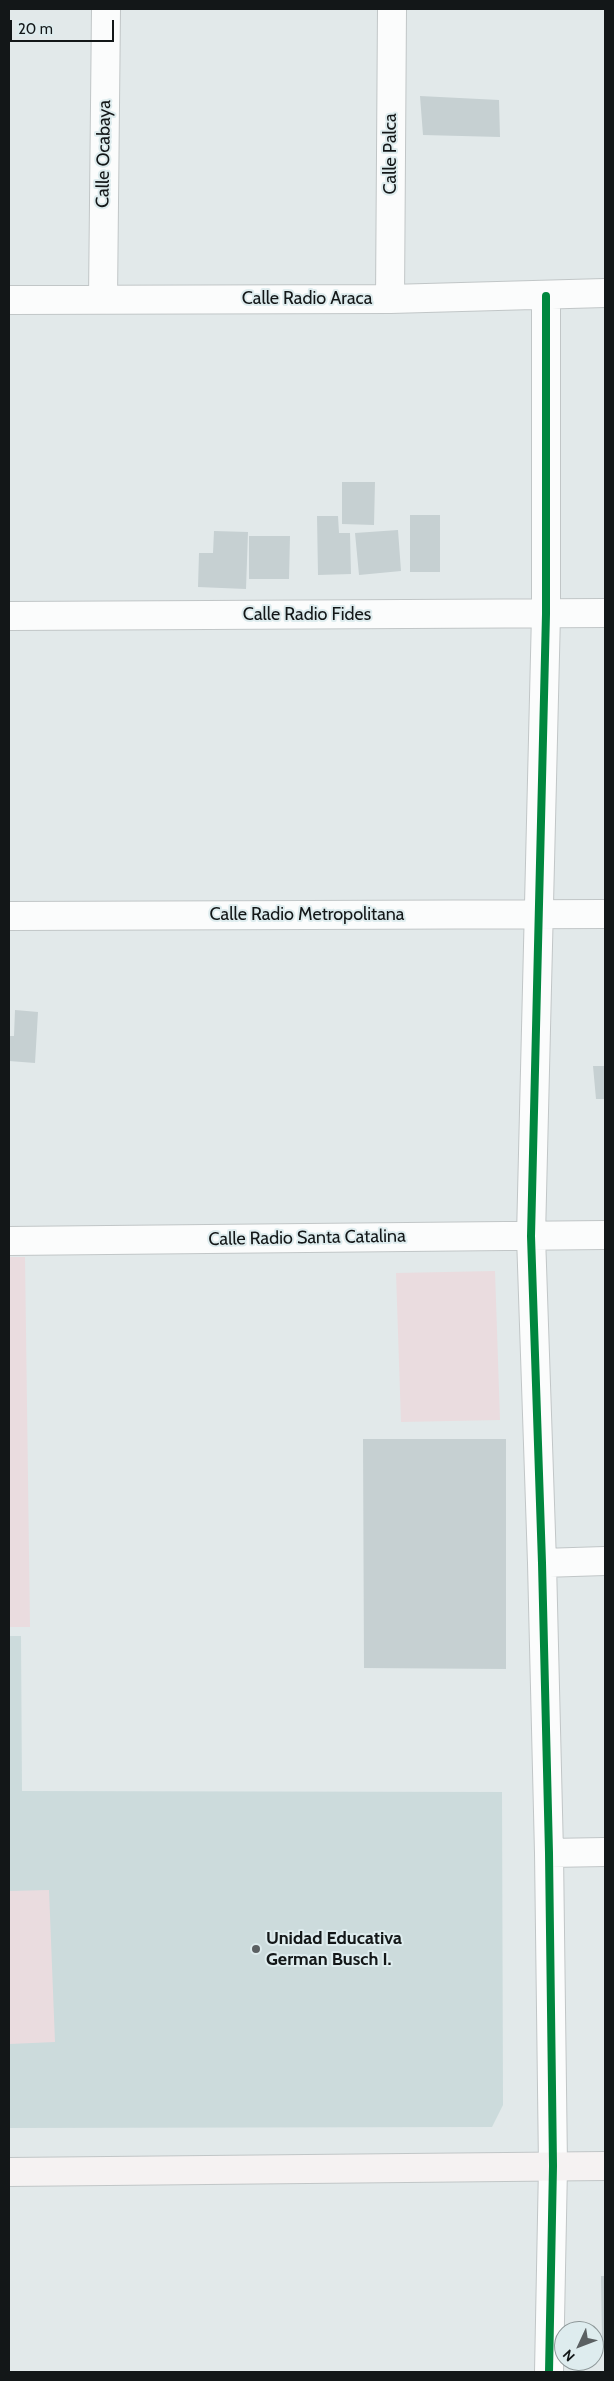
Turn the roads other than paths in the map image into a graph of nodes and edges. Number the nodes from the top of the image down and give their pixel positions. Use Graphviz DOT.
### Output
graph roads {
  1 [pos="106,9"];
  2 [pos="392,9"];
  3 [pos="605,293"];
  4 [pos="546,296"];
  5 [pos="103,299"];
  6 [pos="9,300"];
  7 [pos="390,300"];
  8 [pos="605,613"];
  9 [pos="546,614"];
  10 [pos="9,616"];
  11 [pos="538,914"];
  12 [pos="605,914"];
  13 [pos="9,916"];
  14 [pos="605,1234"];
  15 [pos="531,1236"];
  16 [pos="9,1241"];
  17 [pos="605,1561"];
  18 [pos="542,1563"];
  19 [pos="605,1852"];
  20 [pos="549,1853"];
  21 [pos="553,2166"];
  22 [pos="605,2166"];
  23 [pos="9,2172"];
  24 [pos="549,2372"];
  1 -- 5 [label="street, Calle Ocabaya"];
  2 -- 7 [label="street, Calle Palca"];
  3 -- 4 [label="street, Calle Radio Araca"];
  4 -- 7 [label="street, Calle Radio Araca"];
  4 -- 9 [label="street"];
  5 -- 6 [label="street, Calle Radio Araca"];
  5 -- 7 [label="street, Calle Radio Araca"];
  8 -- 9 [label="street, Calle Radio Fides"];
  9 -- 10 [label="street, Calle Radio Fides"];
  9 -- 11 [label="street"];
  11 -- 12 [label="street, Calle Radio Metropolitana"];
  11 -- 13 [label="street, Calle Radio Metropolitana"];
  11 -- 15 [label="street"];
  14 -- 15 [label="street, Calle Radio Santa Catalina"];
  15 -- 16 [label="street, Calle Radio Santa Catalina"];
  15 -- 18 [label="street"];
  17 -- 18 [label="street"];
  18 -- 20 [label="street"];
  19 -- 20 [label="street"];
  20 -- 21 [label="street"];
  21 -- 22 [label="street"];
  21 -- 23 [label="street"];
  21 -- 24 [label="street"];
}
